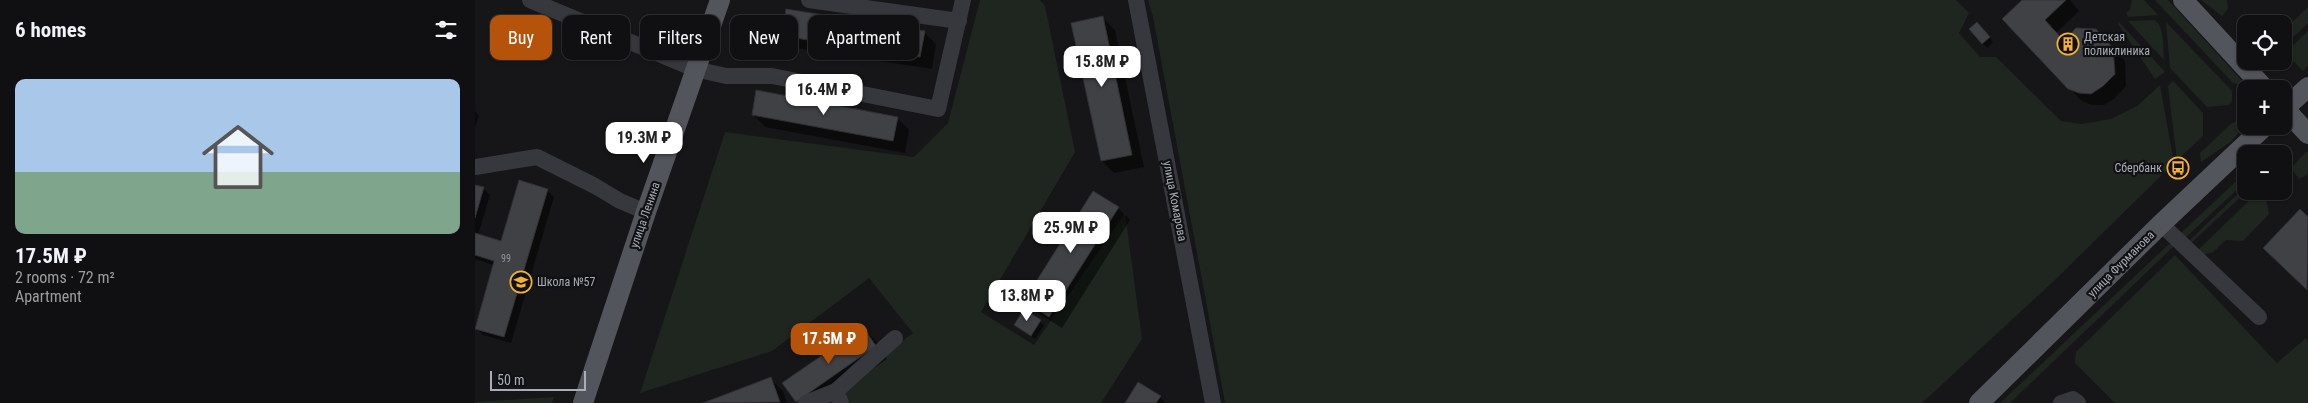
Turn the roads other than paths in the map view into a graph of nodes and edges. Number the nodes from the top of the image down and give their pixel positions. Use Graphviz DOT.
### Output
graph roads {
  1 [pos="530,0"];
  2 [pos="720,0"];
  3 [pos="809,0"];
  4 [pos="963,0"];
  5 [pos="1137,0"];
  6 [pos="2183,0"];
  7 [pos="959,20"];
  8 [pos="695,69"];
  9 [pos="2257,80"];
  10 [pos="2308,87"];
  11 [pos="2292,102"];
  12 [pos="2292,117"];
  13 [pos="2308,134"];
  14 [pos="2255,135"];
  15 [pos="475,167"];
  16 [pos="646,212"];
  17 [pos="2161,224"];
  18 [pos="2259,316"];
  19 [pos="895,338"];
  20 [pos="838,397"];
  21 [pos="583,403"];
  22 [pos="806,403"];
  23 [pos="1213,403"];
  24 [pos="1979,403"];
  25 [pos="2061,403"];
  26 [pos="2078,403"];
  1 -- 8 [label="street"];
  2 -- 8 [label="main road, улица Ленина"];
  3 -- 7 [label="street"];
  4 -- 7 [label="street"];
  5 -- 23 [label="street, улица Комарова"];
  6 -- 9 [label="main road"];
  7 -- 8 [label="street"];
  8 -- 16 [label="main road, улица Ленина"];
  10 -- 11 [label="main road"];
  12 -- 13 [label="main road"];
  14 -- 17 [label="main road, улица Фурманова"];
  15 -- 16 [label="street"];
  16 -- 21 [label="main road, улица Ленина"];
  17 -- 18 [label="street"];
  17 -- 24 [label="main road, улица Фурманова"];
  19 -- 20 [label="street"];
  20 -- 22 [label="street"];
  25 -- 26 [label="street"];
}
